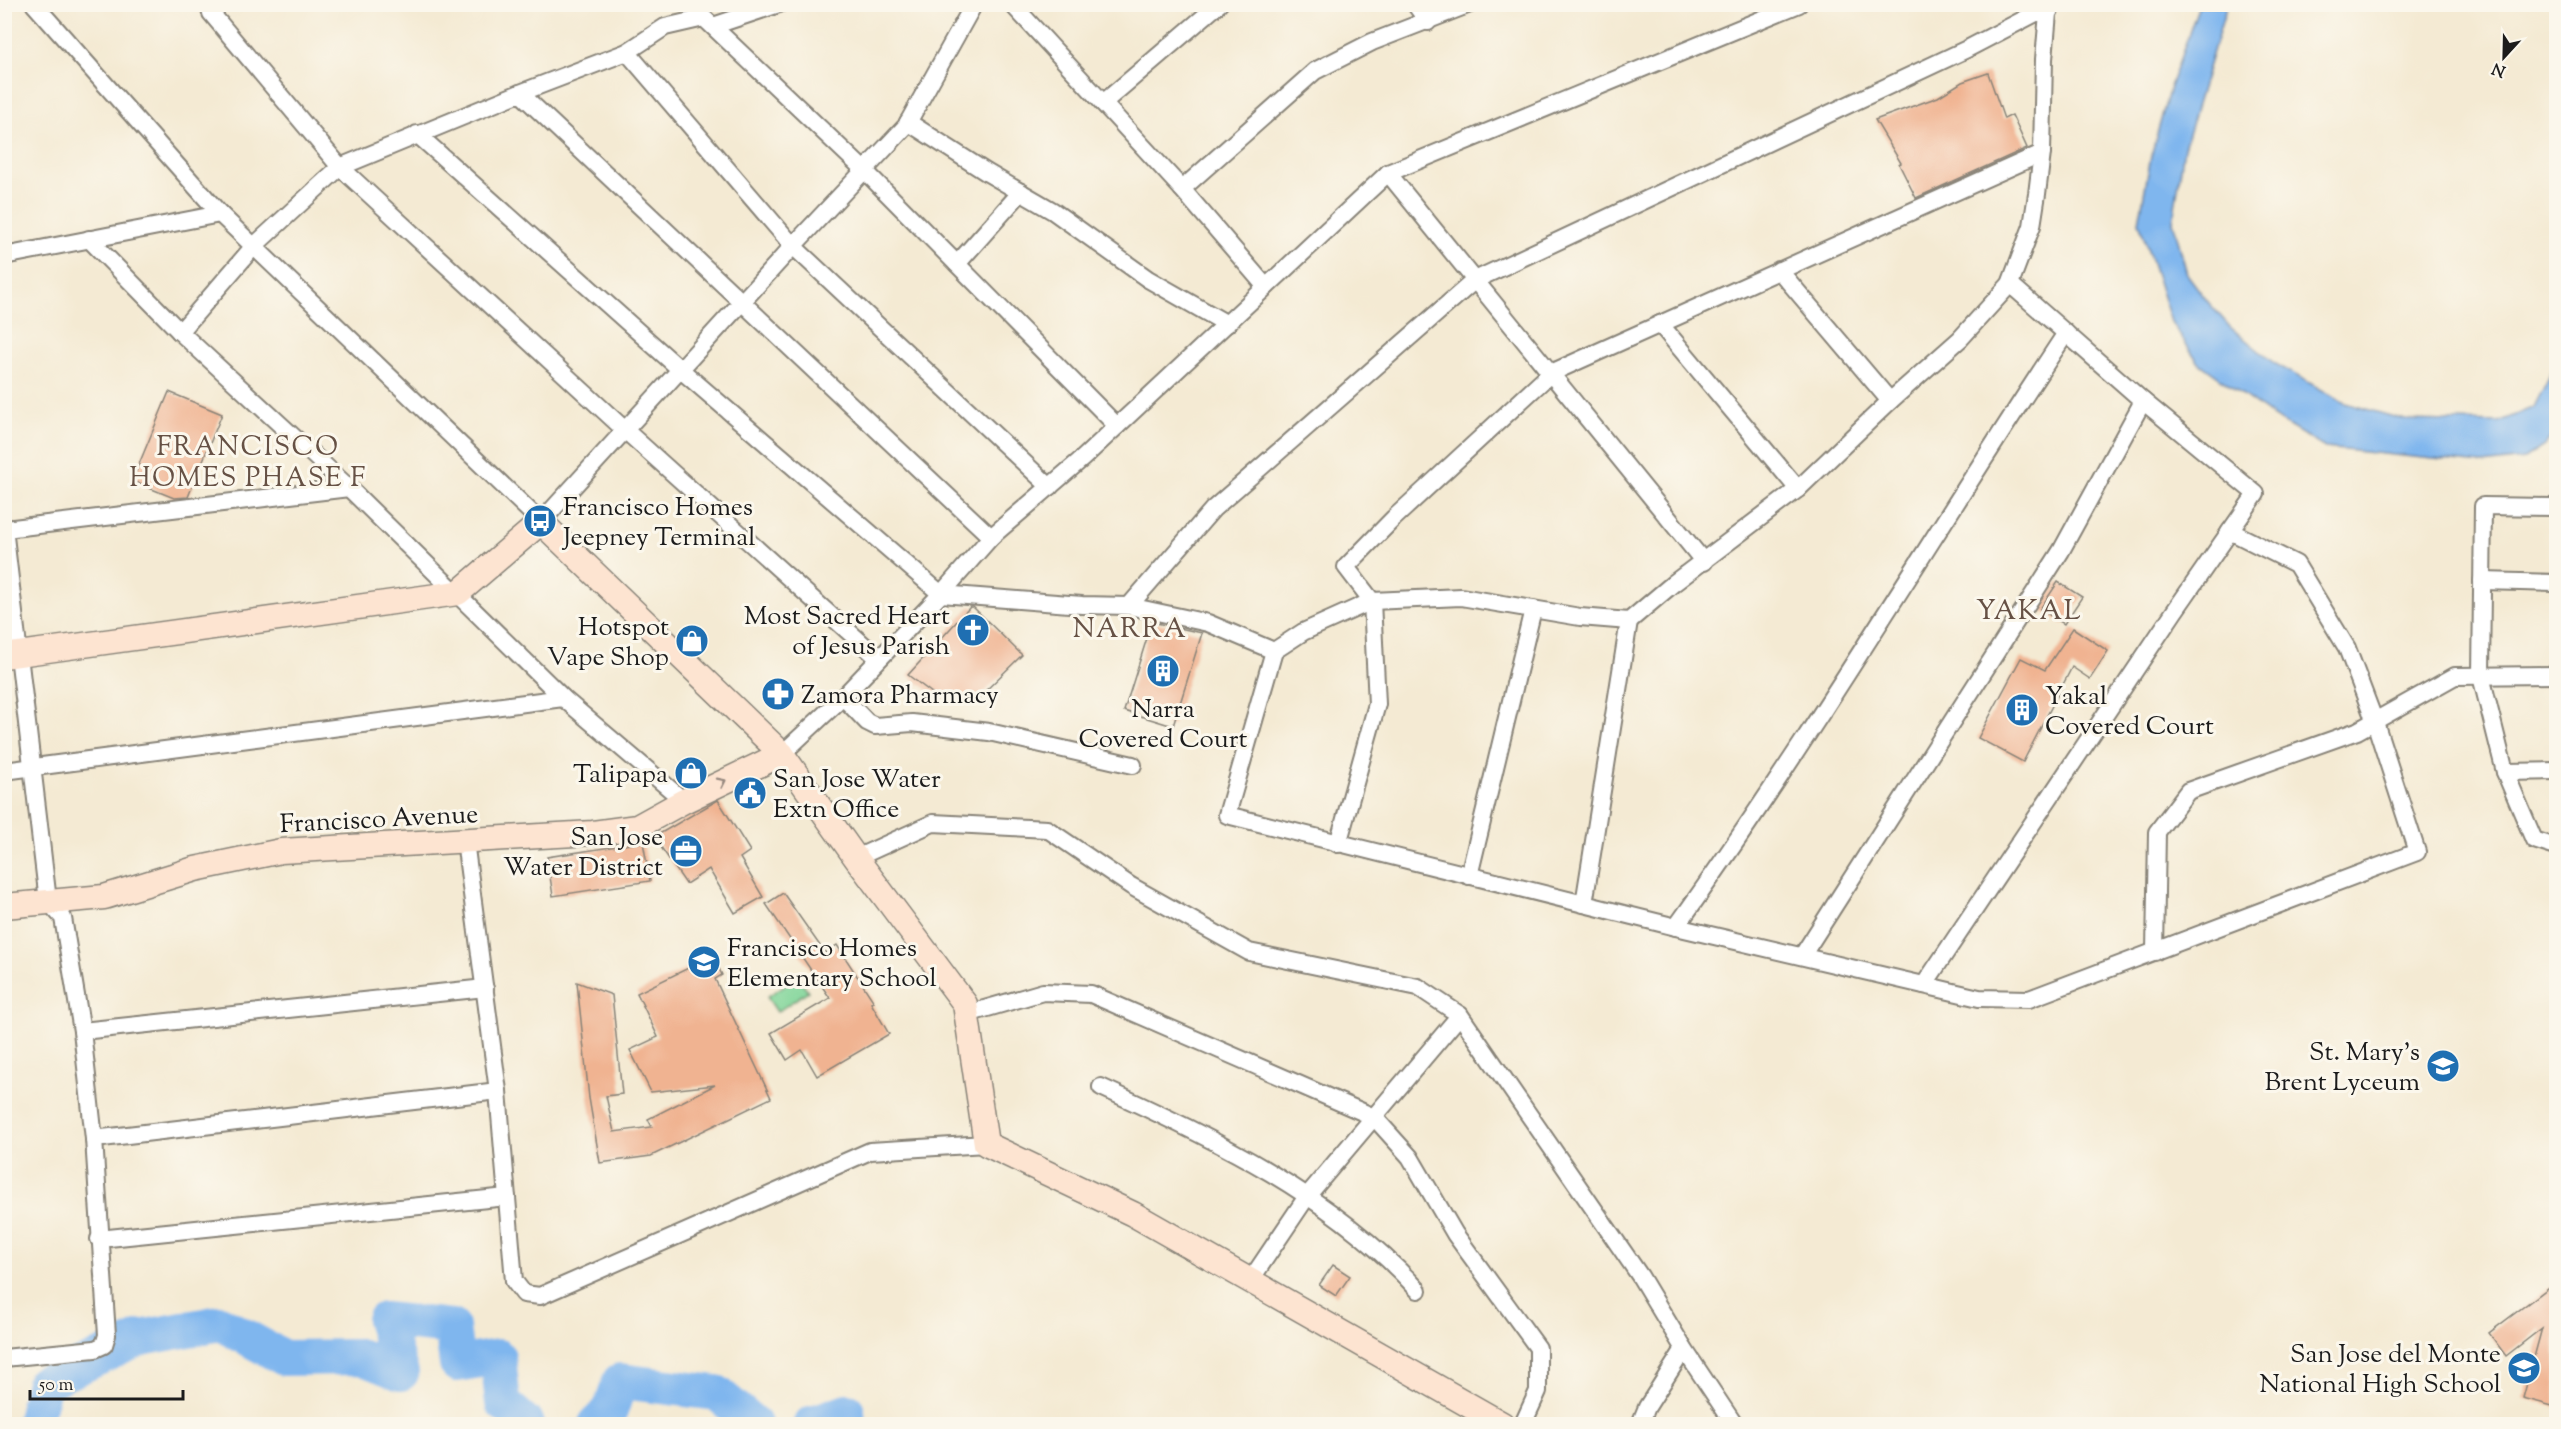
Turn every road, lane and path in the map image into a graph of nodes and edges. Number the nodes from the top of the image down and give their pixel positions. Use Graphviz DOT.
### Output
graph roads {
  1 [pos="34,4"];
  2 [pos="209,4"];
  3 [pos="779,4"];
  4 [pos="974,4"];
  5 [pos="1011,4"];
  6 [pos="1219,4"];
  7 [pos="1415,4"];
  8 [pos="1470,4"];
  9 [pos="1800,4"];
  10 [pos="2041,9"];
  11 [pos="1428,22"];
  12 [pos="713,26"];
  13 [pos="627,52"];
  14 [pos="520,93"];
  15 [pos="1103,103"];
  16 [pos="908,122"];
  17 [pos="417,134"];
  18 [pos="2042,153"];
  19 [pos="340,167"];
  20 [pos="865,171"];
  21 [pos="1388,174"];
  22 [pos="1182,189"];
  23 [pos="1021,192"];
  24 [pos="220,214"];
  25 [pos="89,239"];
  26 [pos="254,246"];
  27 [pos="793,246"];
  28 [pos="4,256"];
  29 [pos="957,264"];
  30 [pos="1779,270"];
  31 [pos="1475,280"];
  32 [pos="2010,284"];
  33 [pos="1266,287"];
  34 [pos="743,303"];
  35 [pos="1227,324"];
  36 [pos="1660,324"];
  37 [pos="180,332"];
  38 [pos="2066,333"];
  39 [pos="681,370"];
  40 [pos="1551,373"];
  41 [pos="1890,401"];
  42 [pos="2143,401"];
  43 [pos="1117,426"];
  44 [pos="626,431"];
  45 [pos="1050,487"];
  46 [pos="350,488"];
  47 [pos="1798,489"];
  48 [pos="2556,507"];
  49 [pos="541,522"];
  50 [pos="5,528"];
  51 [pos="2230,531"];
  52 [pos="991,537"];
  53 [pos="6,555"];
  54 [pos="1704,562"];
  55 [pos="2482,581"];
  56 [pos="2556,583"];
  57 [pos="458,593"];
  58 [pos="941,594"];
  59 [pos="1372,601"];
  60 [pos="1128,606"];
  61 [pos="1533,609"];
  62 [pos="1629,621"];
  63 [pos="1274,651"];
  64 [pos="11,655"];
  65 [pos="878,658"];
  66 [pos="2556,675"];
  67 [pos="2481,676"];
  68 [pos="843,697"];
  69 [pos="563,698"];
  70 [pos="2375,722"];
  71 [pos="782,754"];
  72 [pos="1133,765"];
  73 [pos="33,768"];
  74 [pos="4,771"];
  75 [pos="2556,771"];
  76 [pos="2505,772"];
  77 [pos="684,801"];
  78 [pos="465,841"];
  79 [pos="1338,844"];
  80 [pos="2556,847"];
  81 [pos="856,858"];
  82 [pos="1469,876"];
  83 [pos="48,901"];
  84 [pos="1584,904"];
  85 [pos="4,906"];
  86 [pos="1676,927"];
  87 [pos="2155,952"];
  88 [pos="1803,956"];
  89 [pos="1924,985"];
  90 [pos="485,988"];
  91 [pos="967,1014"];
  92 [pos="1460,1015"];
  93 [pos="82,1031"];
  94 [pos="1101,1088"];
  95 [pos="498,1091"];
  96 [pos="1374,1117"];
  97 [pos="94,1139"];
  98 [pos="986,1144"];
  99 [pos="1308,1195"];
  100 [pos="507,1197"];
  101 [pos="99,1239"];
  102 [pos="1250,1281"];
  103 [pos="1418,1290"];
  104 [pos="1684,1349"];
  105 [pos="4,1358"];
  106 [pos="1502,1425"];
  107 [pos="1524,1425"];
  108 [pos="1640,1425"];
  109 [pos="1734,1425"];
  1 -- 24 [label="street"];
  2 -- 19 [label="street"];
  3 -- 12 [label="street"];
  4 -- 16 [label="street"];
  5 -- 15 [label="street"];
  6 -- 15 [label="street"];
  7 -- 11 [label="street"];
  8 -- 11 [label="street"];
  9 -- 21 [label="street"];
  10 -- 18 [label="street"];
  10 -- 31 [label="street"];
  11 -- 22 [label="street"];
  12 -- 13 [label="street"];
  12 -- 20 [label="street"];
  13 -- 14 [label="street"];
  13 -- 27 [label="street"];
  14 -- 17 [label="street"];
  14 -- 34 [label="street"];
  15 -- 22 [label="street"];
  16 -- 20 [label="street"];
  16 -- 23 [label="street"];
  17 -- 19 [label="street"];
  17 -- 39 [label="street"];
  18 -- 30 [label="street"];
  18 -- 32 [label="street"];
  19 -- 26 [label="street"];
  19 -- 44 [label="street"];
  20 -- 27 [label="street"];
  20 -- 29 [label="street"];
  21 -- 31 [label="street"];
  21 -- 33 [label="street"];
  22 -- 33 [label="street"];
  23 -- 29 [label="street"];
  23 -- 35 [label="street"];
  24 -- 25 [label="street"];
  24 -- 26 [label="street"];
  25 -- 28 [label="street"];
  25 -- 37 [label="street"];
  26 -- 37 [label="street"];
  26 -- 49 [label="street"];
  27 -- 34 [label="street"];
  27 -- 45 [label="street"];
  29 -- 43 [label="street"];
  30 -- 36 [label="street"];
  30 -- 41 [label="street"];
  31 -- 40 [label="street"];
  31 -- 60 [label="street"];
  32 -- 38 [label="street"];
  32 -- 41 [label="street"];
  33 -- 35 [label="street"];
  34 -- 39 [label="street"];
  34 -- 52 [label="street"];
  35 -- 43 [label="street"];
  36 -- 40 [label="street"];
  36 -- 47 [label="street"];
  37 -- 46 [label="street"];
  38 -- 42 [label="street"];
  38 -- 86 [label="street"];
  39 -- 44 [label="street"];
  39 -- 58 [label="street"];
  40 -- 54 [label="street"];
  40 -- 59 [label="street"];
  41 -- 47 [label="street"];
  42 -- 51 [label="street"];
  42 -- 88 [label="street"];
  43 -- 45 [label="street"];
  44 -- 49 [label="street"];
  44 -- 65 [label="street"];
  45 -- 52 [label="street"];
  46 -- 50 [label="street"];
  46 -- 57 [label="street"];
  47 -- 54 [label="street"];
  48 -- 55 [label="street"];
  49 -- 57 [label="street"];
  49 -- 71 [label="street"];
  50 -- 53 [label="street"];
  51 -- 70 [label="street"];
  51 -- 89 [label="street"];
  52 -- 58 [label="street"];
  53 -- 64 [label="street"];
  54 -- 62 [label="street"];
  55 -- 56 [label="street"];
  55 -- 67 [label="street"];
  57 -- 64 [label="street"];
  57 -- 69 [label="street"];
  58 -- 60 [label="street"];
  58 -- 65 [label="street"];
  59 -- 61 [label="street"];
  59 -- 63 [label="street"];
  59 -- 79 [label="street"];
  60 -- 63 [label="street"];
  61 -- 62 [label="street"];
  61 -- 82 [label="street"];
  62 -- 84 [label="street"];
  63 -- 79 [label="street"];
  64 -- 73 [label="street"];
  65 -- 68 [label="street"];
  66 -- 67 [label="street"];
  67 -- 70 [label="street"];
  67 -- 76 [label="street"];
  68 -- 71 [label="street"];
  68 -- 72 [label="street"];
  69 -- 73 [label="street"];
  69 -- 77 [label="street"];
  70 -- 87 [label="street"];
  70 -- 87 [label="street"];
  77 -- 71 [label="street, Francisco Avenue, one-way"];
  71 -- 81 [label="street"];
  73 -- 74 [label="street"];
  73 -- 83 [label="street"];
  75 -- 76 [label="street"];
  76 -- 80 [label="street"];
  77 -- 78 [label="street, Francisco Avenue"];
  78 -- 83 [label="street, Francisco Avenue"];
  78 -- 90 [label="street"];
  79 -- 82 [label="street"];
  81 -- 91 [label="street"];
  81 -- 92 [label="street"];
  82 -- 84 [label="street"];
  83 -- 85 [label="street, Francisco Avenue"];
  83 -- 93 [label="street"];
  84 -- 86 [label="street"];
  86 -- 88 [label="street"];
  87 -- 89 [label="street"];
  88 -- 89 [label="street"];
  90 -- 93 [label="street"];
  90 -- 95 [label="street"];
  91 -- 96 [label="street"];
  91 -- 98 [label="street"];
  92 -- 96 [label="street"];
  92 -- 104 [label="street"];
  93 -- 97 [label="street"];
  94 -- 99 [label="street"];
  95 -- 97 [label="street"];
  95 -- 100 [label="street"];
  96 -- 99 [label="street"];
  96 -- 107 [label="street"];
  97 -- 101 [label="street"];
  98 -- 100 [label="street"];
  98 -- 102 [label="street"];
  99 -- 102 [label="street"];
  99 -- 103 [label="street"];
  100 -- 101 [label="street"];
  101 -- 105 [label="street"];
  102 -- 106 [label="street"];
  104 -- 108 [label="street"];
  104 -- 109 [label="street"];
}
